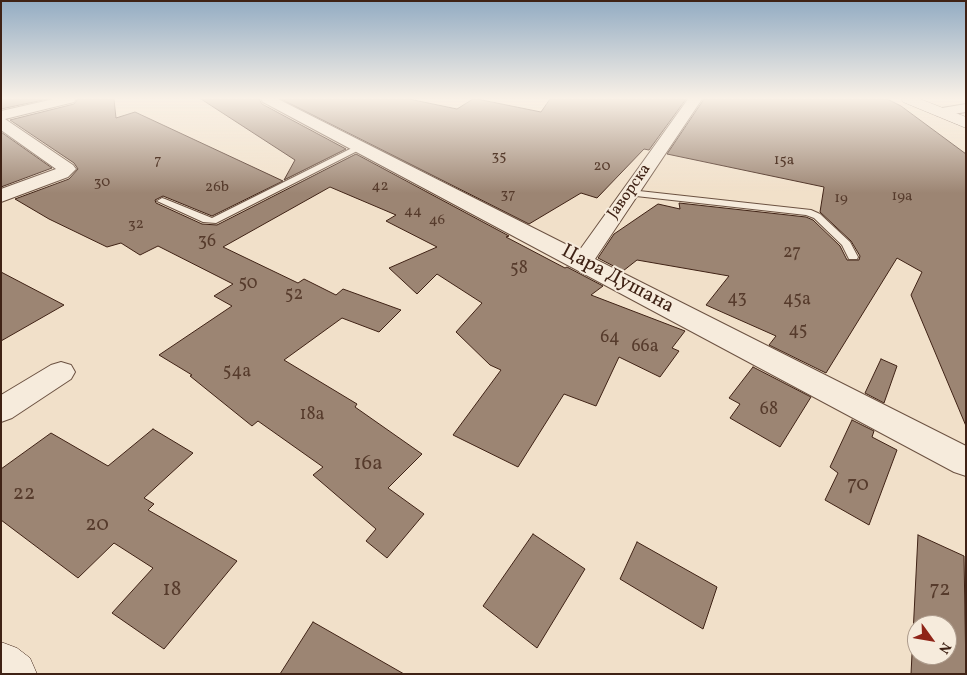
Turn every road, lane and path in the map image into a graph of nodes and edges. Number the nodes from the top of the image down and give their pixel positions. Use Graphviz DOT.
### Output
graph roads {
  1 [pos="12,130"];
  2 [pos="329,130"];
  3 [pos="673,130"];
  4 [pos="361,147"];
  5 [pos="630,193"];
  6 [pos="1,196"];
  7 [pos="162,201"];
  8 [pos="853,257"];
  9 [pos="582,262"];
  10 [pos="61,372"];
  11 [pos="1,410"];
  12 [pos="966,462"];
  13 [pos="1,664"];
  14 [pos="14,674"];
  1 -- 6 [label="street"];
  2 -- 4 [label="street, Цара Душана"];
  3 -- 5 [label="street, Јаворска"];
  4 -- 7 [label="lane"];
  4 -- 9 [label="street, Цара Душана"];
  5 -- 8 [label="lane"];
  5 -- 9 [label="street, Јаворска"];
  9 -- 12 [label="street, Цара Душана"];
  10 -- 11 [label="street"];
  13 -- 14 [label="street"];
}
